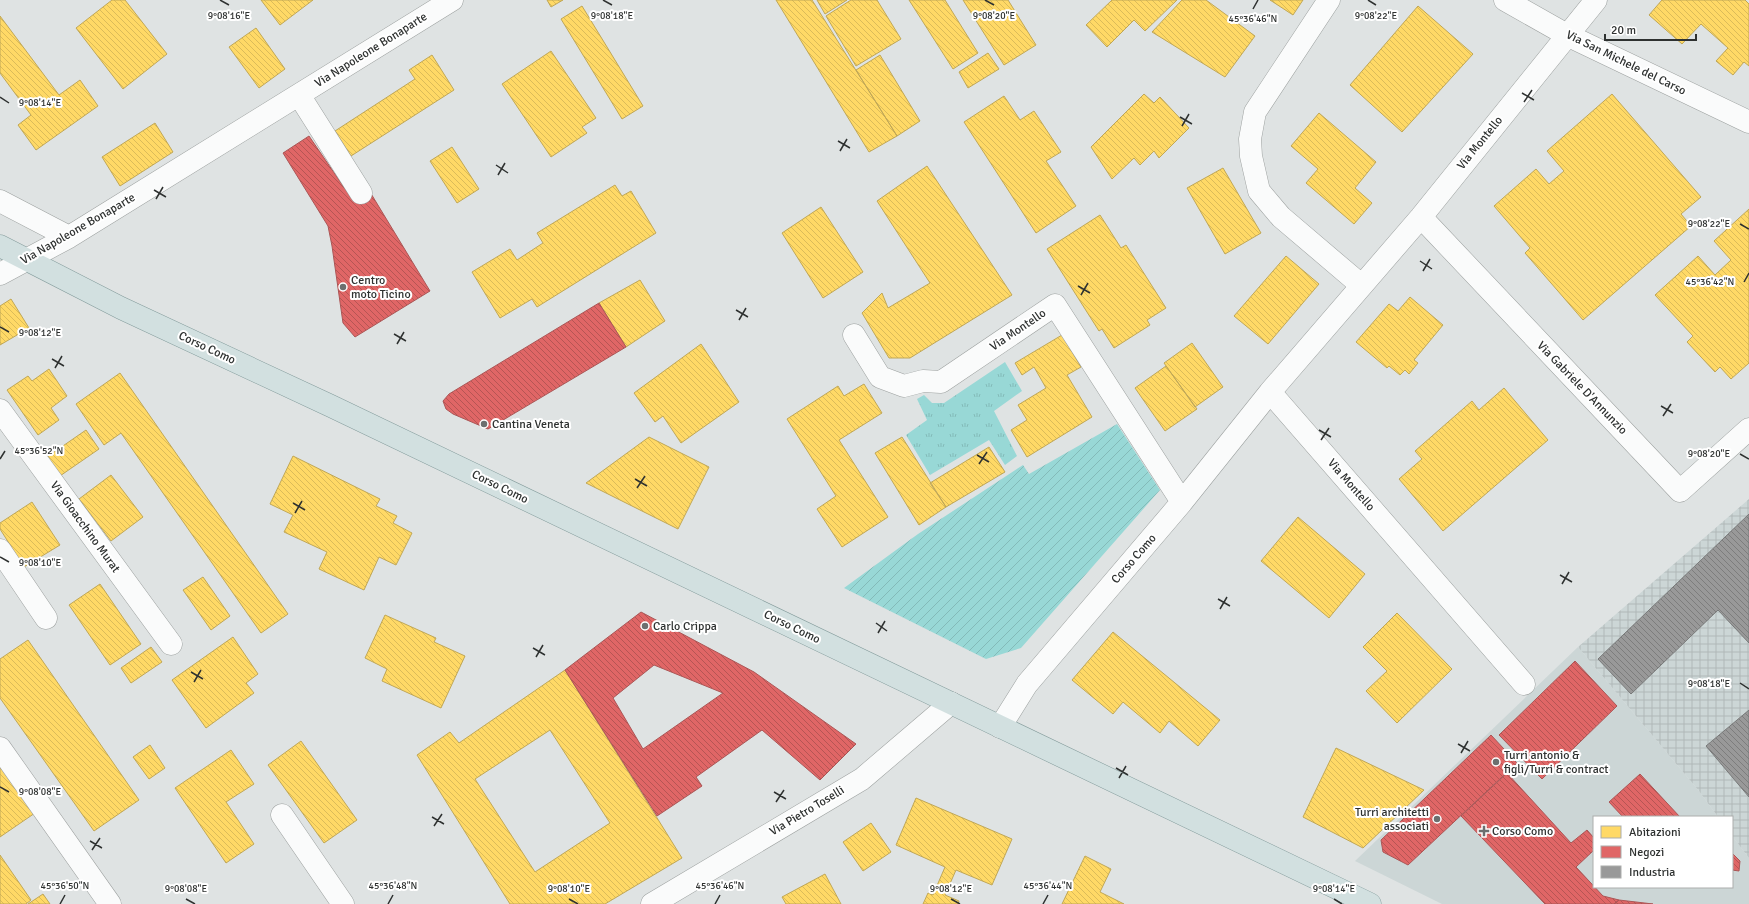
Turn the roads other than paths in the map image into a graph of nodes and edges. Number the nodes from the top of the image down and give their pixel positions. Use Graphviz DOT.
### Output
graph roads {
  1 [pos="1329,0"];
  2 [pos="1505,0"];
  3 [pos="1596,0"];
  4 [pos="445,2"];
  5 [pos="1567,35"];
  6 [pos="299,95"];
  7 [pos="1749,122"];
  8 [pos="361,194"];
  9 [pos="0,201"];
  10 [pos="1421,217"];
  11 [pos="69,237"];
  12 [pos="0,246"];
  13 [pos="26,259"];
  14 [pos="0,274"];
  15 [pos="1361,285"];
  16 [pos="854,334"];
  17 [pos="1270,392"];
  18 [pos="0,410"];
  19 [pos="1749,428"];
  20 [pos="1182,502"];
  21 [pos="0,550"];
  22 [pos="46,618"];
  23 [pos="171,644"];
  24 [pos="1524,684"];
  25 [pos="951,703"];
  26 [pos="1000,727"];
  27 [pos="0,748"];
  28 [pos="282,815"];
  29 [pos="664,901"];
  30 [pos="110,904"];
  31 [pos="344,904"];
  32 [pos="1370,904"];
  1 -- 15 [label="street"];
  2 -- 5 [label="street, Via San Michele del Carso"];
  3 -- 5 [label="street, Via Montello"];
  4 -- 6 [label="street, Via Napoleone Bonaparte"];
  5 -- 7 [label="street, Via San Michele del Carso"];
  5 -- 10 [label="street, Via Montello"];
  6 -- 8 [label="street"];
  6 -- 11 [label="street, Via Napoleone Bonaparte"];
  9 -- 11 [label="street"];
  10 -- 15 [label="street, Via Montello"];
  10 -- 19 [label="street, Via Gabriele D'Annunzio"];
  11 -- 13 [label="street, Via Napoleone Bonaparte"];
  12 -- 13 [label="main road, Corso Como"];
  13 -- 14 [label="street, Via Napoleone Bonaparte"];
  13 -- 25 [label="main road, Corso Como"];
  15 -- 17 [label="street, Via Montello"];
  16 -- 20 [label="street, Via Montello"];
  17 -- 20 [label="street, Corso Como"];
  17 -- 24 [label="street, Via Montello"];
  18 -- 23 [label="street, Via Gioacchino Murat"];
  20 -- 26 [label="street, Corso Como"];
  21 -- 22 [label="street"];
  25 -- 26 [label="main road, Corso Como"];
  25 -- 29 [label="street, Via Pietro Toselli"];
  26 -- 32 [label="main road, Corso Como"];
  27 -- 30 [label="street"];
  28 -- 31 [label="street"];
}
